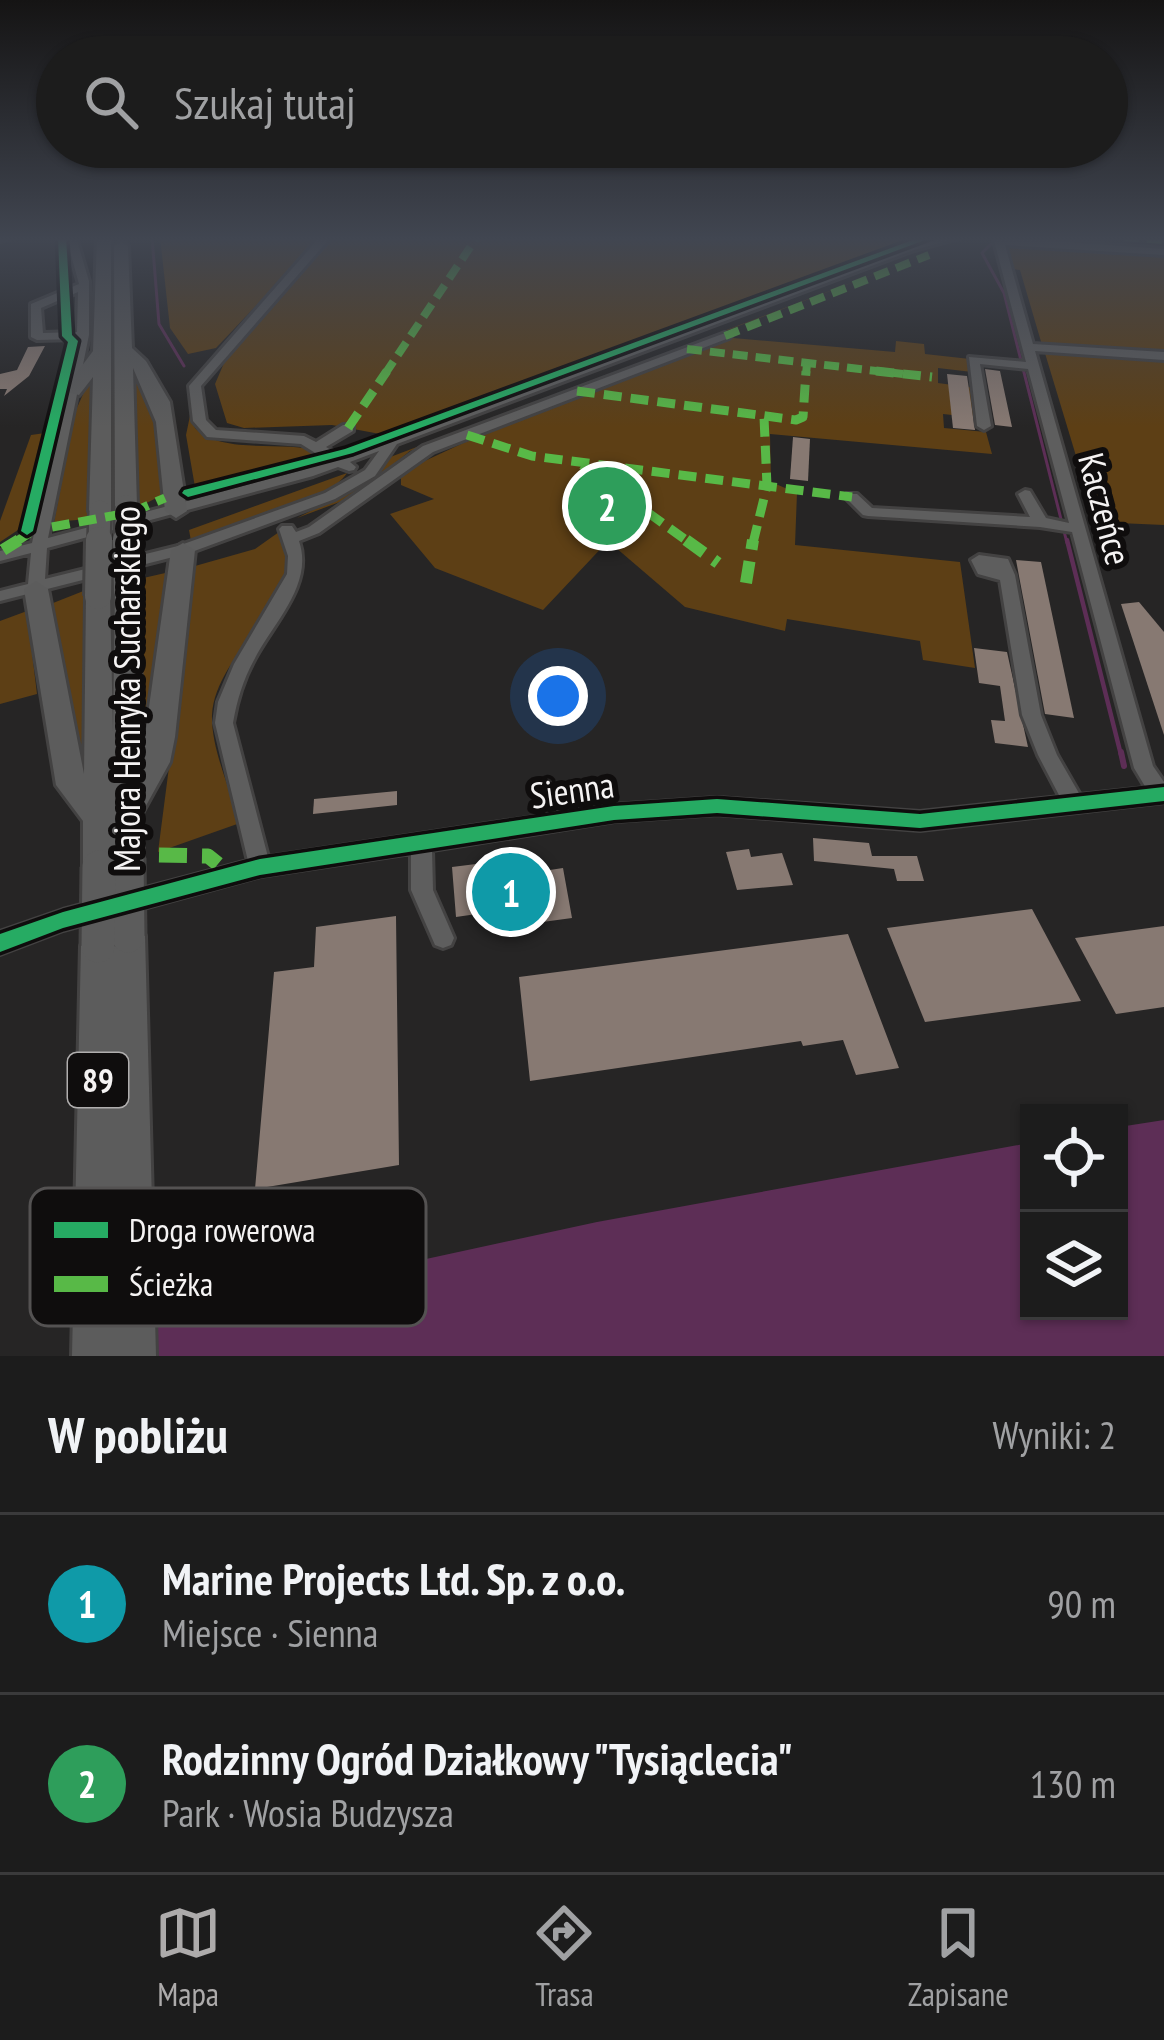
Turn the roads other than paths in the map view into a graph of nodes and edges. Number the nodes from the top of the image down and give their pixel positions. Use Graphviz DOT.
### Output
graph roads {
  1 [pos="49,300"];
  2 [pos="84,300"];
  3 [pos="108,300"];
  4 [pos="116,300"];
  5 [pos="270,300"];
  6 [pos="772,300"];
  7 [pos="1013,300"];
  8 [pos="83,334"];
  9 [pos="724,336"];
  10 [pos="112,350"];
  11 [pos="1164,356"];
  12 [pos="1027,360"];
  13 [pos="72,391"];
  14 [pos="984,426"];
  15 [pos="348,428"];
  16 [pos="394,442"];
  17 [pos="320,445"];
  18 [pos="343,460"];
  19 [pos="358,481"];
  20 [pos="1025,494"];
  21 [pos="852,497"];
  22 [pos="176,511"];
  23 [pos="277,516"];
  24 [pos="1046,524"];
  25 [pos="1075,528"];
  26 [pos="292,538"];
  27 [pos="39,545"];
  28 [pos="183,550"];
  29 [pos="0,556"];
  30 [pos="1007,575"];
  31 [pos="36,589"];
  32 [pos="0,596"];
  33 [pos="1162,794"];
  34 [pos="1075,805"];
  35 [pos="113,816"];
  36 [pos="422,843"];
  37 [pos="260,867"];
  38 [pos="443,938"];
  39 [pos="0,943"];
  40 [pos="114,1188"];
  41 [pos="99,1326"];
  42 [pos="130,1326"];
  43 [pos="95,1356"];
  44 [pos="134,1356"];
  1 -- 8 [label="street"];
  2 -- 8 [label="street"];
  3 -- 10 [label="highway, Majora Henryka Sucharskiego / 89"];
  4 -- 10 [label="highway, Majora Henryka Sucharskiego / 89"];
  5 -- 17 [label="street"];
  6 -- 16 [label="street"];
  7 -- 12 [label="street, Kaczeńce"];
  8 -- 13 [label="street"];
  9 -- 26 [label="street"];
  10 -- 13 [label="highway"];
  10 -- 22 [label="highway"];
  10 -- 35 [label="highway, Majora Henryka Sucharskiego / 89, bridge"];
  10 -- 35 [label="highway, Majora Henryka Sucharskiego / 89, bridge"];
  11 -- 12 [label="street"];
  12 -- 14 [label="street"];
  12 -- 25 [label="street, Kaczeńce"];
  13 -- 27 [label="street"];
  15 -- 17 [label="street"];
  16 -- 18 [label="street"];
  16 -- 19 [label="street"];
  17 -- 18 [label="street"];
  18 -- 19 [label="street"];
  18 -- 22 [label="street"];
  19 -- 23 [label="street"];
  20 -- 24 [label="street"];
  21 -- 24 [label="street"];
  22 -- 27 [label="street"];
  22 -- 28 [label="street, Majora Henryka Sucharskiego"];
  23 -- 26 [label="street"];
  23 -- 28 [label="street"];
  24 -- 25 [label="street"];
  25 -- 33 [label="street, Kaczeńce"];
  26 -- 37 [label="street"];
  27 -- 29 [label="street"];
  27 -- 31 [label="street"];
  28 -- 31 [label="street"];
  28 -- 35 [label="highway"];
  30 -- 34 [label="street"];
  31 -- 32 [label="street"];
  31 -- 35 [label="highway"];
  33 -- 34 [label="street, Sienna"];
  34 -- 36 [label="street, Sienna"];
  35 -- 40 [label="highway, Majora Henryka Sucharskiego / 89, bridge"];
  36 -- 37 [label="street, Sienna"];
  36 -- 38 [label="street"];
  37 -- 39 [label="street, Sienna"];
  41 -- 43 [label="highway, Majora Henryka Sucharskiego / 89"];
  42 -- 44 [label="highway, Majora Henryka Sucharskiego / 89"];
}
